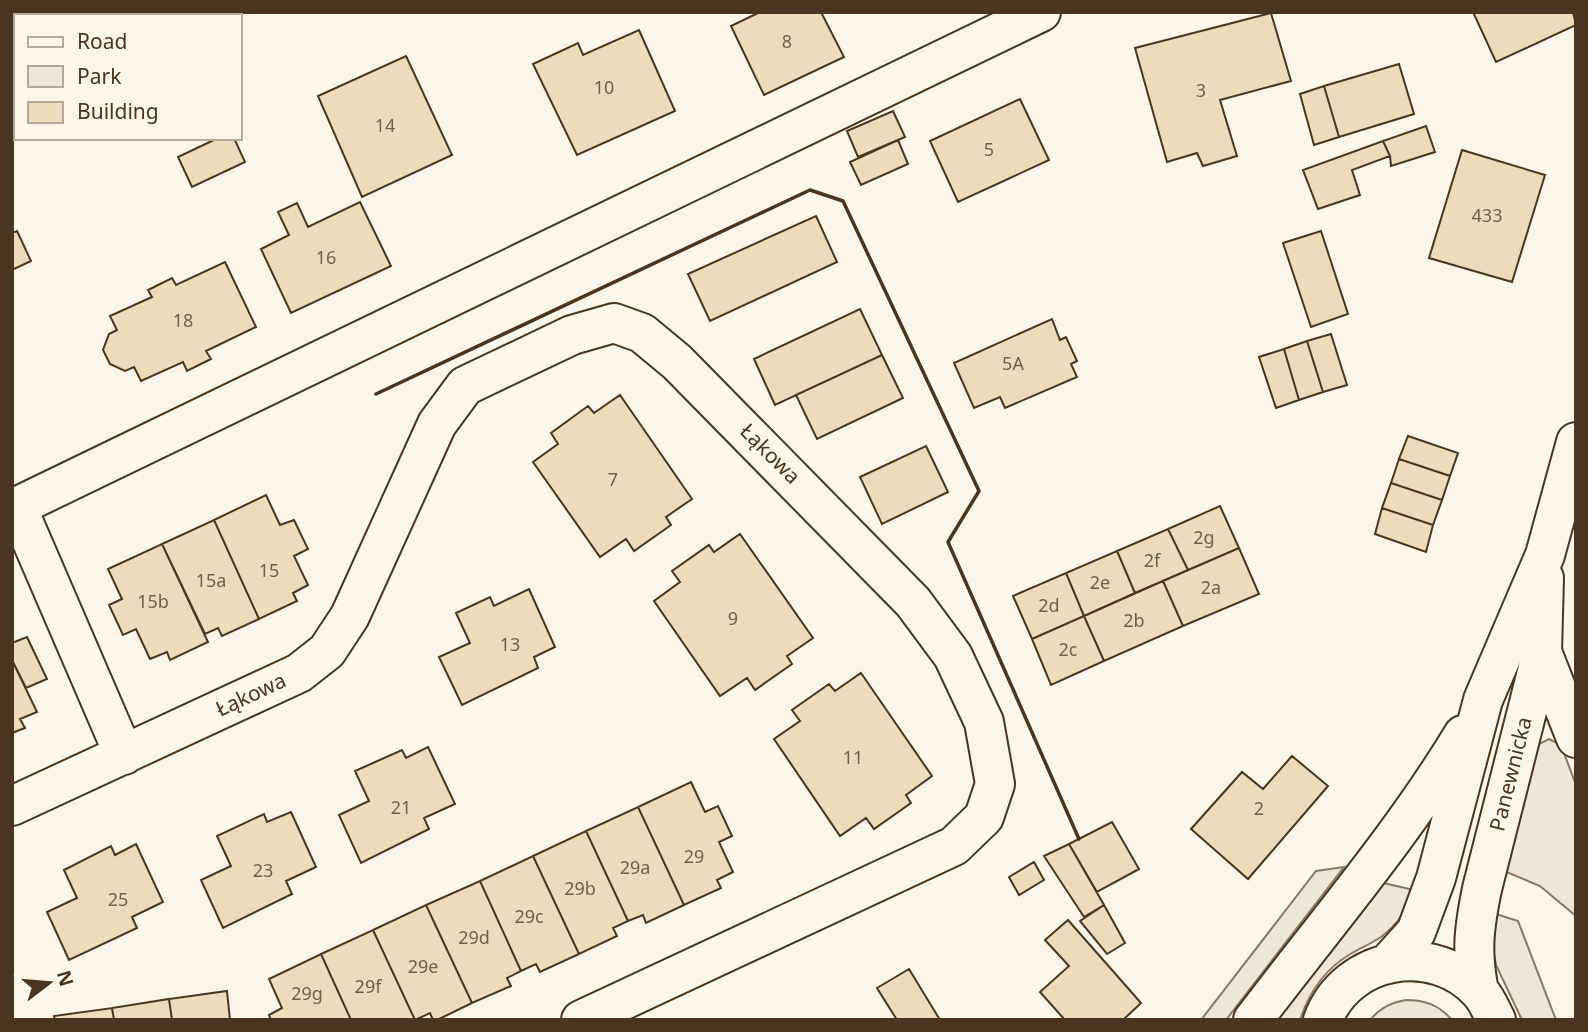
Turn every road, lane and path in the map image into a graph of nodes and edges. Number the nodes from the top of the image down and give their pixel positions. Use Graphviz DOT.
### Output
graph roads {
  1 [pos="1041,12"];
  2 [pos="1576,442"];
  3 [pos="15,508"];
  4 [pos="1545,555"];
  5 [pos="1542,652"];
  6 [pos="1483,700"];
  7 [pos="1576,738"];
  8 [pos="124,755"];
  9 [pos="12,806"];
  10 [pos="1389,962"];
  11 [pos="1488,1005"];
  12 [pos="581,1020"];
  13 [pos="1252,1020"];
  14 [pos="1323,1020"];
  1 -- 3 [label="street"];
  2 -- 4 [label="street, Panewnicka"];
  3 -- 8 [label="street"];
  4 -- 5 [label="street, Panewnicka"];
  4 -- 6 [label="street, Panewnicka"];
  5 -- 7 [label="street"];
  5 -- 11 [label="street, Panewnicka"];
  6 -- 10 [label="street, Panewnicka"];
  6 -- 13 [label="street"];
  8 -- 9 [label="street, Łąkowa"];
  8 -- 12 [label="street, Łąkowa"];
  10 -- 11 [label="street"];
  10 -- 14 [label="street"];
}
